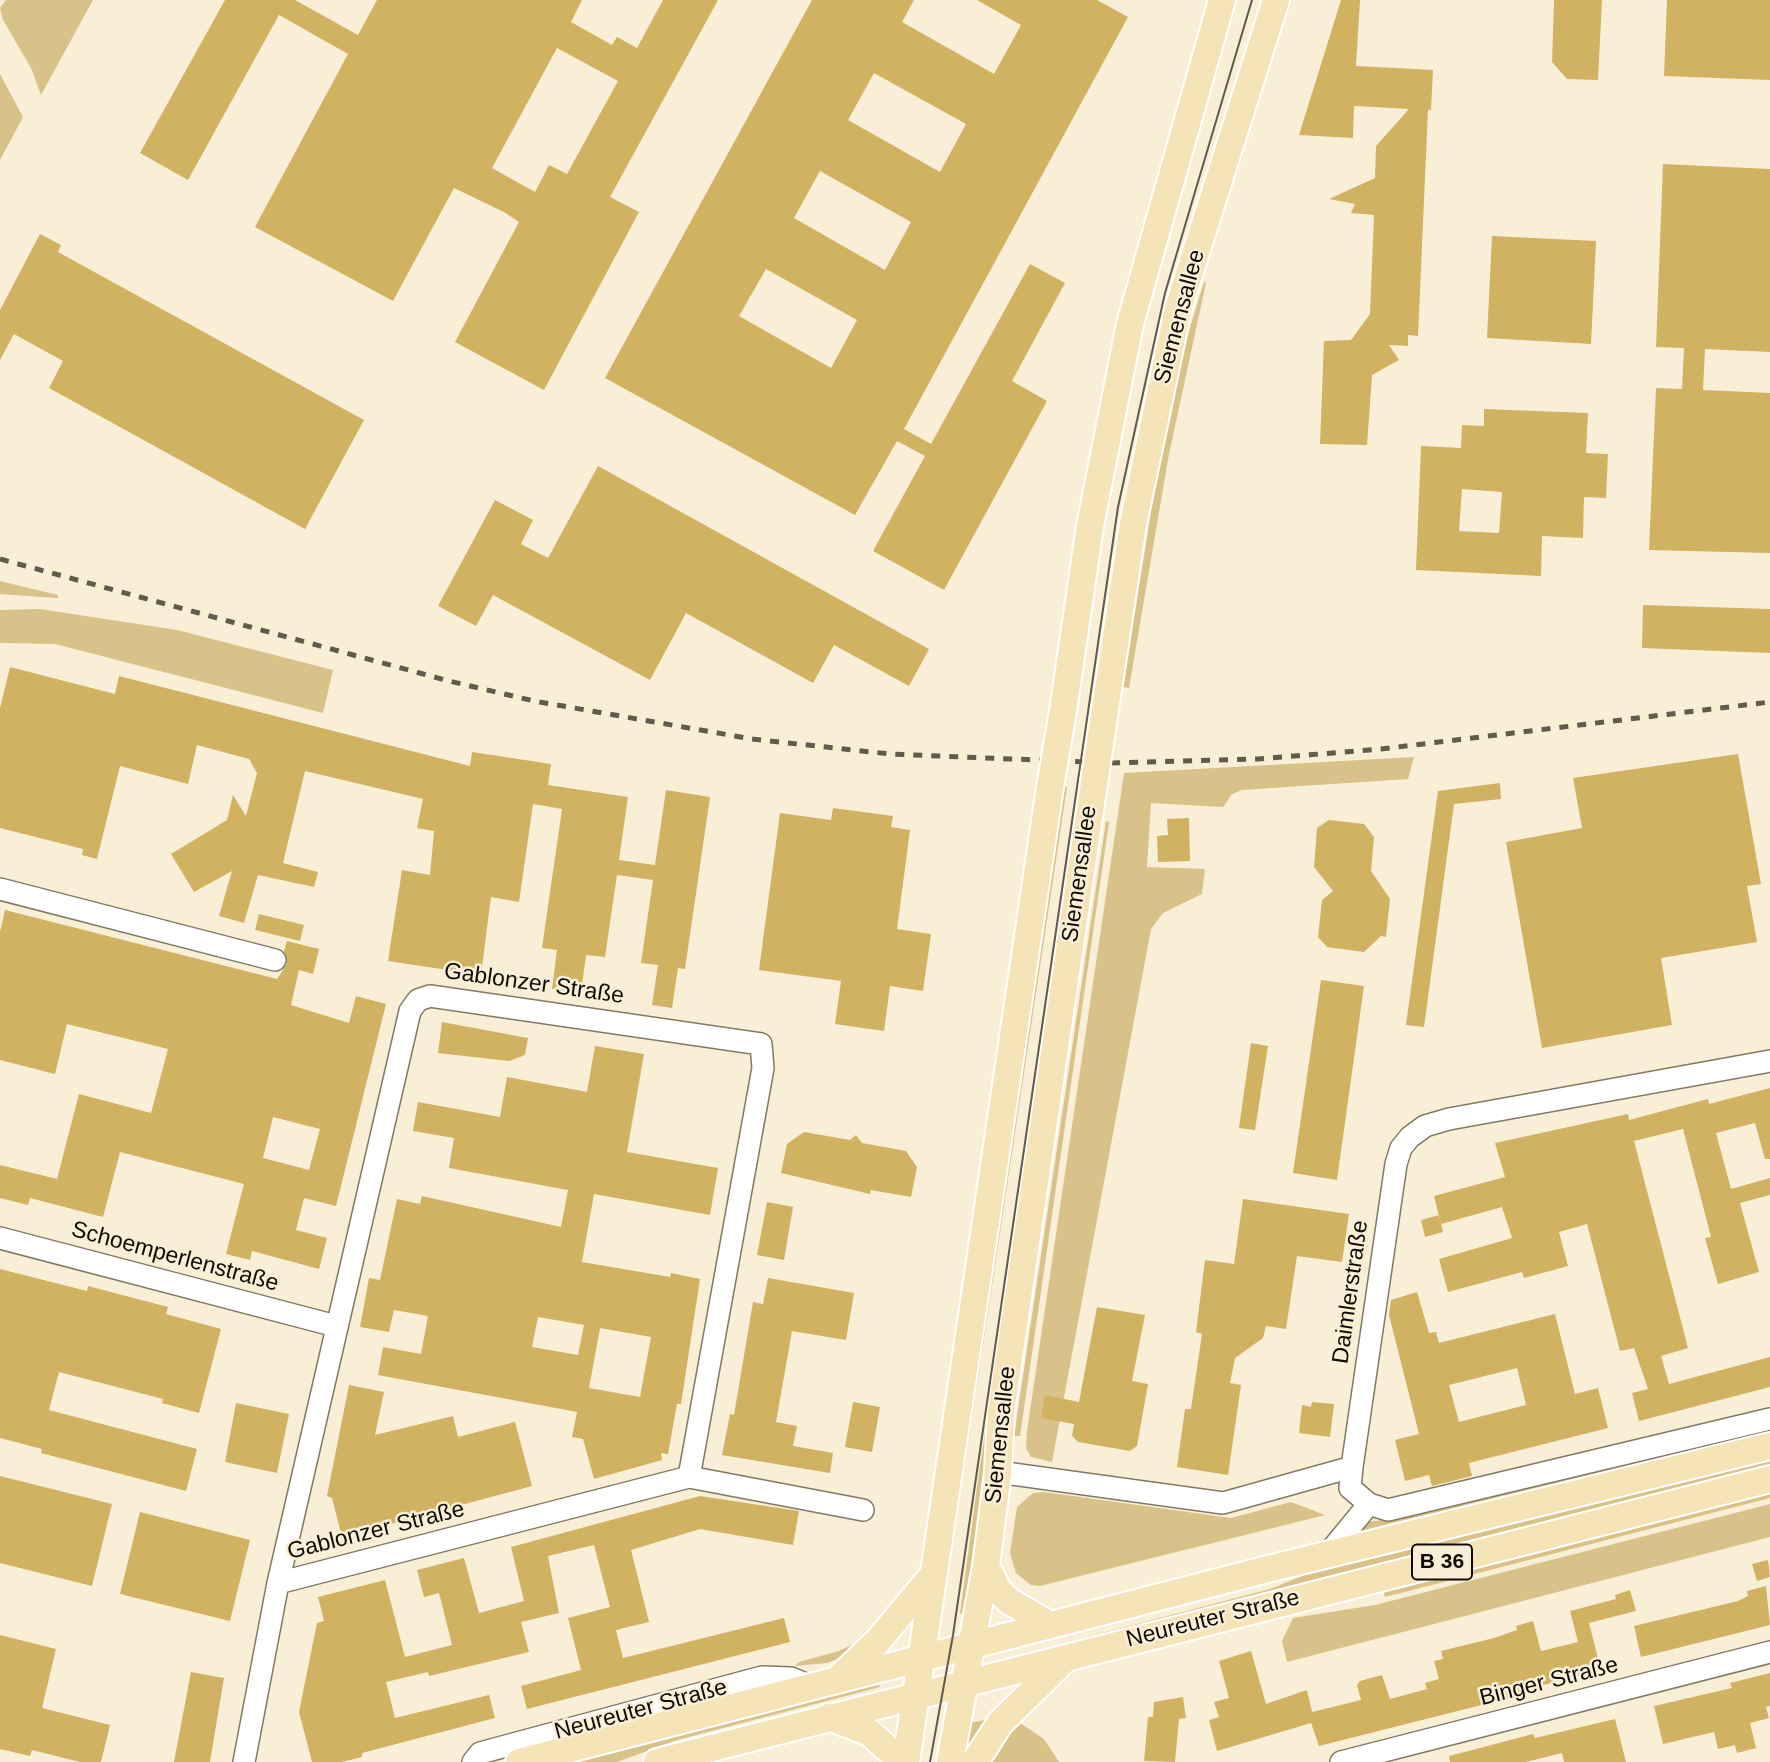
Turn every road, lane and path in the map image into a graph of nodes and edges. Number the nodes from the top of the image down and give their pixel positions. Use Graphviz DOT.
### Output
graph roads {
  1 [pos="1222,0"];
  2 [pos="1276,0"];
  3 [pos="0,888"];
  4 [pos="275,960"];
  5 [pos="1770,1061"];
  6 [pos="0,1238"];
  7 [pos="336,1326"];
  8 [pos="1770,1419"];
  9 [pos="1770,1446"];
  10 [pos="1352,1466"];
  11 [pos="998,1472"];
  12 [pos="689,1477"];
  13 [pos="1770,1479"];
  14 [pos="1369,1504"];
  15 [pos="863,1510"];
  16 [pos="1327,1555"];
  17 [pos="986,1566"];
  18 [pos="933,1575"];
  19 [pos="278,1583"];
  20 [pos="1050,1625"];
  21 [pos="971,1645"];
  22 [pos="1770,1652"];
  23 [pos="1069,1655"];
  24 [pos="920,1658"];
  25 [pos="964,1682"];
  26 [pos="826,1683"];
  27 [pos="915,1695"];
  28 [pos="829,1717"];
  29 [pos="244,1762"];
  30 [pos="472,1762"];
  31 [pos="519,1762"];
  32 [pos="657,1762"];
  33 [pos="904,1762"];
  34 [pos="950,1762"];
  35 [pos="975,1762"];
  36 [pos="1342,1762"];
  1 -- 18 [label="main road, Siemensallee, bridge"];
  2 -- 11 [label="main road, Siemensallee, bridge"];
  3 -- 4 [label="street"];
  5 -- 10 [label="street, Daimlerstraße"];
  6 -- 7 [label="street, Schoemperlenstraße"];
  7 -- 12 [label="street, Gablonzer Straße"];
  7 -- 19 [label="street, Gablonzer Straße"];
  8 -- 14 [label="street"];
  9 -- 16 [label="main road, Neureuter Straße / B 36"];
  10 -- 11 [label="street"];
  10 -- 14 [label="street"];
  11 -- 17 [label="main road, Siemensallee"];
  12 -- 15 [label="street, Gablonzer Straße"];
  12 -- 19 [label="street, Gablonzer Straße"];
  13 -- 23 [label="main road, Neureuter Straße / B 36"];
  14 -- 16 [label="street"];
  16 -- 20 [label="main road, Neureuter Straße / B 36"];
  17 -- 20 [label="main road"];
  17 -- 21 [label="main road, Siemensallee"];
  18 -- 24 [label="main road, Siemensallee"];
  18 -- 26 [label="main road"];
  19 -- 29 [label="street, Gablonzer Straße"];
  20 -- 21 [label="main road, Neureuter Straße / B 36"];
  21 -- 24 [label="main road, Neureuter Straße"];
  21 -- 25 [label="main road, Siemensallee"];
  22 -- 36 [label="street, Binger Straße"];
  23 -- 25 [label="main road, Neureuter Straße / B 36"];
  23 -- 35 [label="main road"];
  24 -- 26 [label="main road, Neureuter Straße"];
  24 -- 27 [label="main road, Siemensallee"];
  25 -- 27 [label="main road, Neureuter Straße / B 36"];
  25 -- 34 [label="main road, Siemensallee"];
  26 -- 30 [label="street, Neureuter Straße"];
  26 -- 31 [label="main road, Neureuter Straße"];
  27 -- 28 [label="main road, Neureuter Straße / B 36"];
  27 -- 33 [label="main road, Siemensallee"];
  28 -- 32 [label="main road, Neureuter Straße / B 36"];
  28 -- 33 [label="main road"];
}
